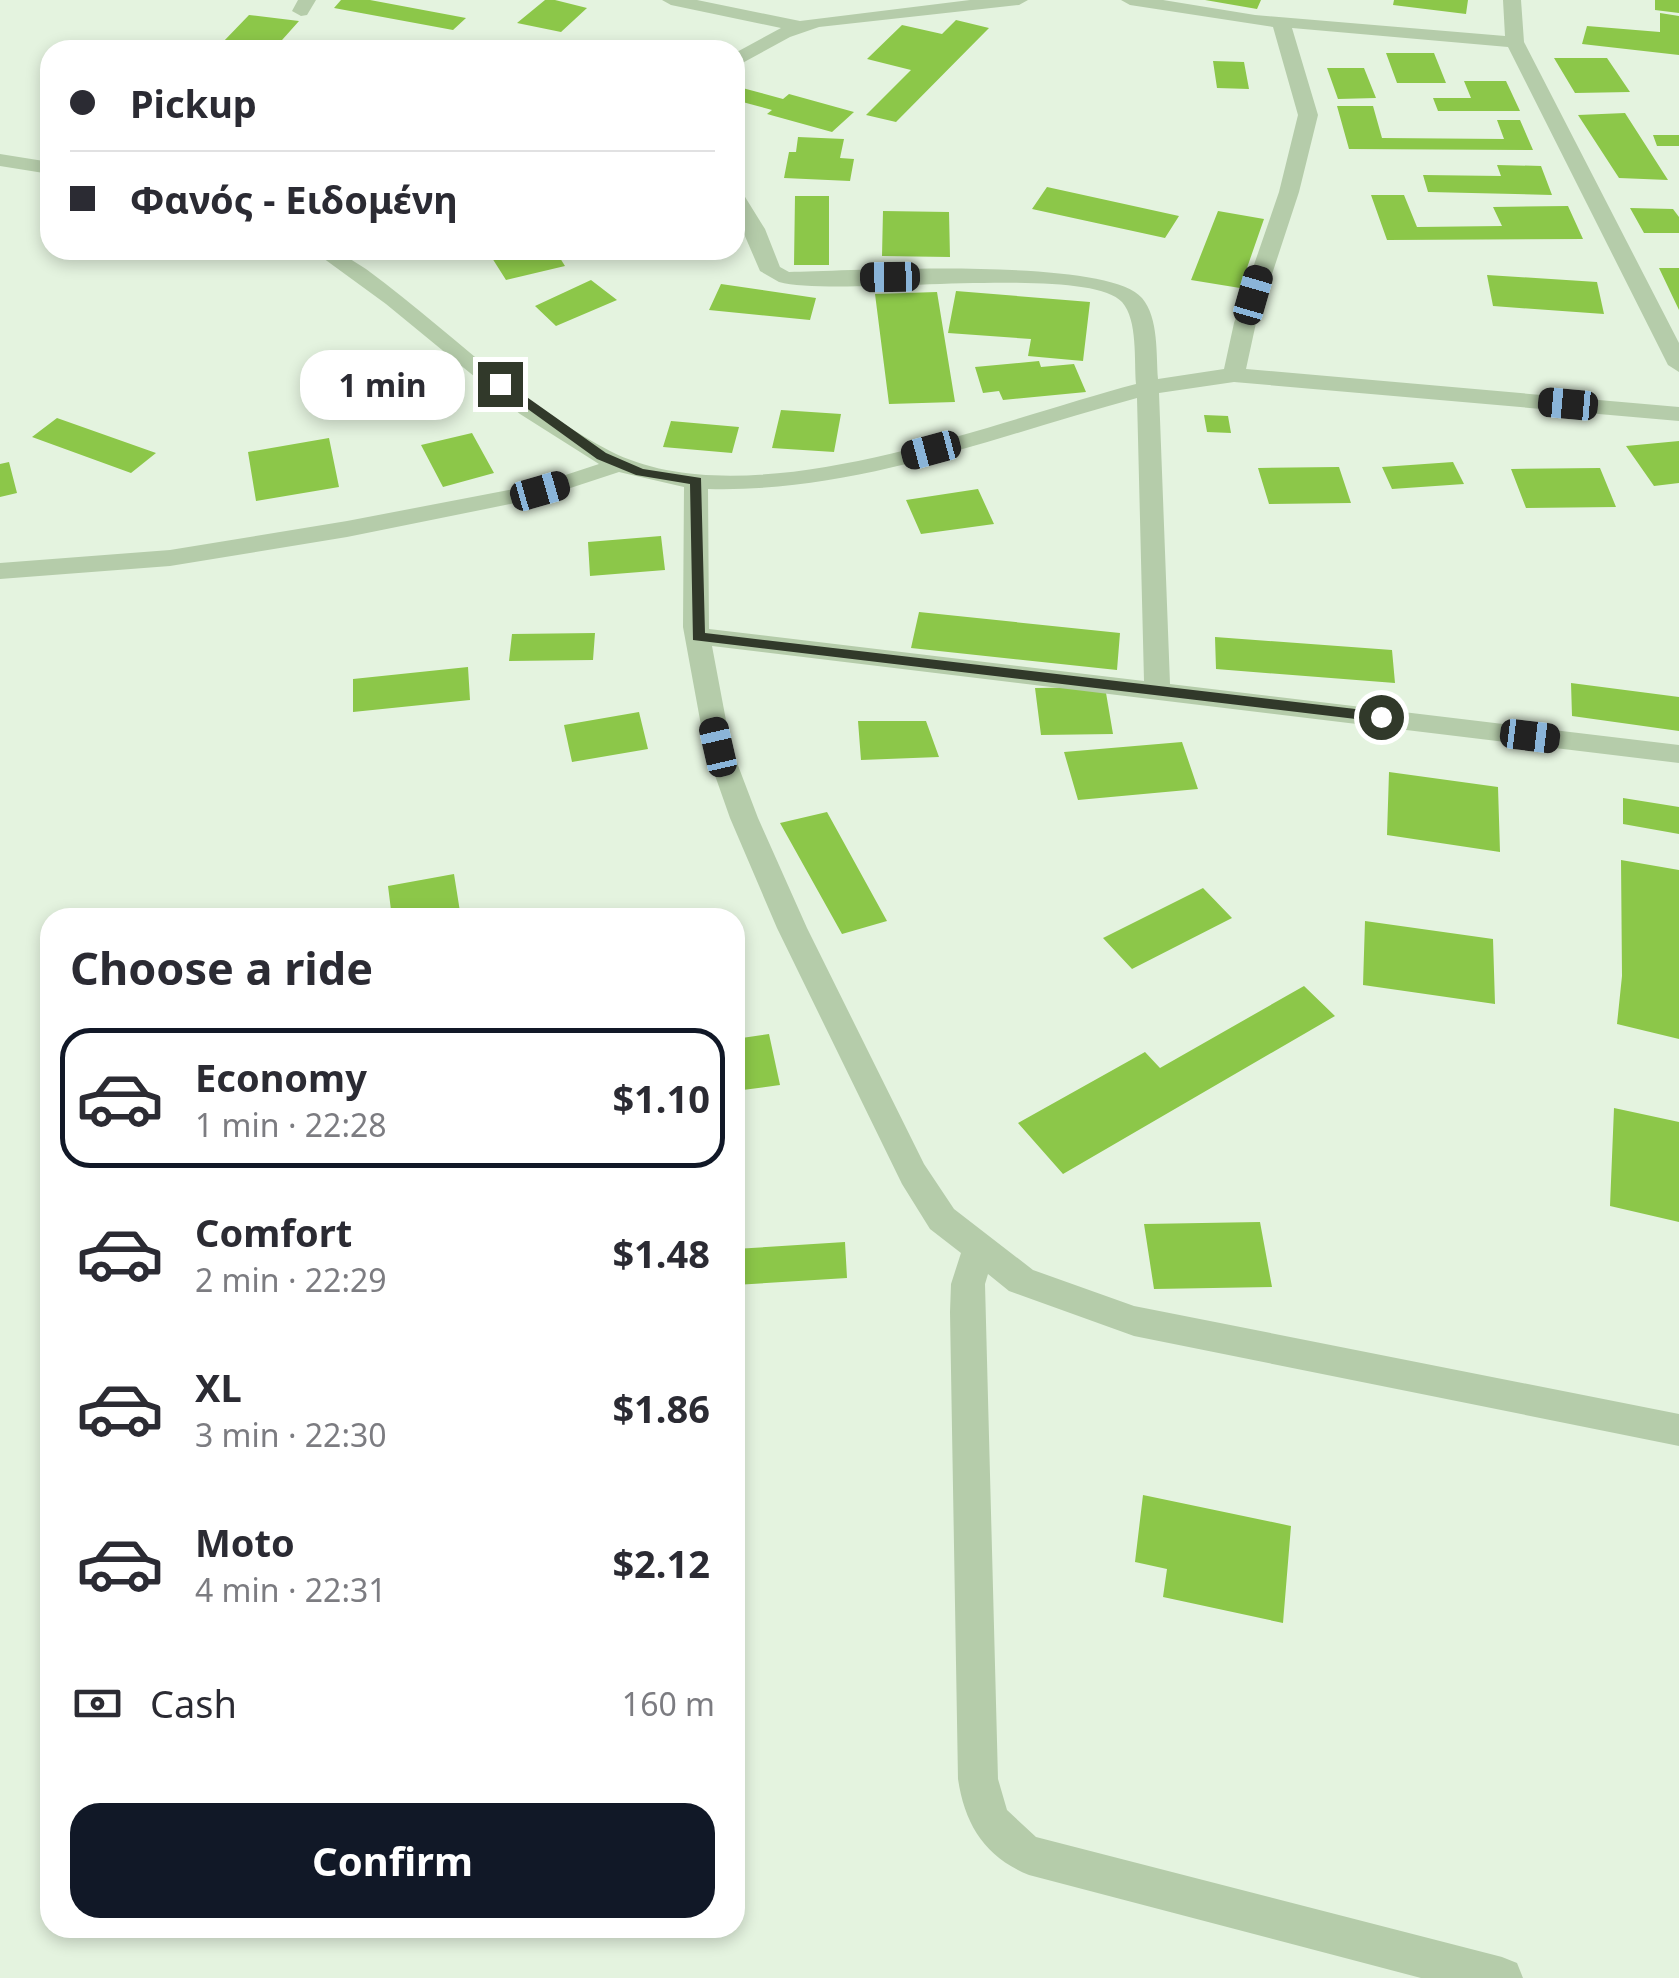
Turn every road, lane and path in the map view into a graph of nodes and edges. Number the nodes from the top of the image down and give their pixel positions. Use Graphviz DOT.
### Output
graph roads {
  1 [pos="671,0"];
  2 [pos="1019,0"];
  3 [pos="1130,0"];
  4 [pos="1512,0"];
  5 [pos="1281,23"];
  6 [pos="801,27"];
  7 [pos="1515,42"];
  8 [pos="745,56"];
  9 [pos="0,160"];
  10 [pos="40,166"];
  11 [pos="745,212"];
  12 [pos="338,260"];
  13 [pos="1679,365"];
  14 [pos="1234,375"];
  15 [pos="1148,388"];
  16 [pos="1679,414"];
  17 [pos="620,464"];
  18 [pos="696,481"];
  19 [pos="0,571"];
  20 [pos="698,636"];
  21 [pos="1157,689"];
  22 [pos="1679,754"];
  23 [pos="978,1252"];
  24 [pos="1679,1430"];
  25 [pos="1502,1978"];
  1 -- 6 [label="street"];
  2 -- 6 [label="street"];
  3 -- 5 [label="street"];
  4 -- 7 [label="street"];
  5 -- 7 [label="street"];
  5 -- 14 [label="street"];
  6 -- 8 [label="street"];
  7 -- 13 [label="street"];
  9 -- 10 [label="street"];
  11 -- 15 [label="street"];
  12 -- 17 [label="street"];
  14 -- 15 [label="street"];
  14 -- 16 [label="street"];
  15 -- 18 [label="street"];
  15 -- 21 [label="street"];
  17 -- 18 [label="street"];
  17 -- 19 [label="street"];
  18 -- 20 [label="street"];
  20 -- 21 [label="street"];
  20 -- 23 [label="street"];
  21 -- 22 [label="street"];
  23 -- 24 [label="street"];
  23 -- 25 [label="street"];
}
